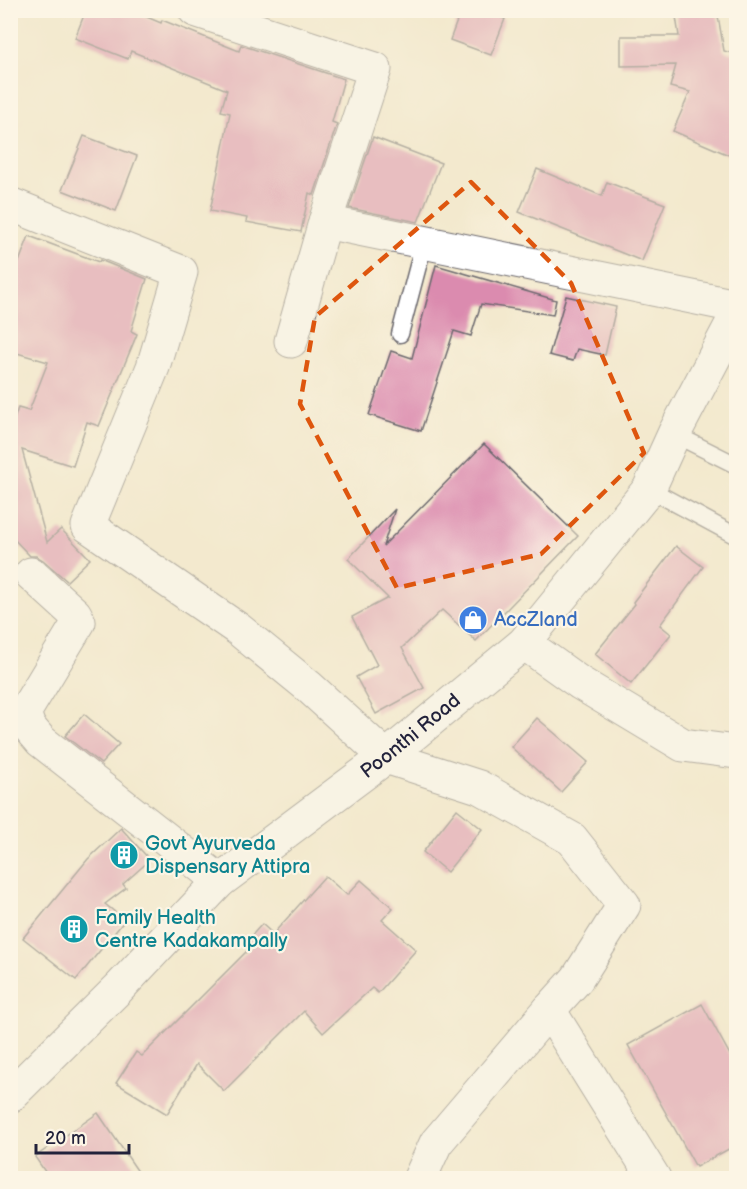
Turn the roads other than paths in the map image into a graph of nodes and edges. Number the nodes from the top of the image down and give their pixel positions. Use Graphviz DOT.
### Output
graph roads {
  1 [pos="195,10"];
  2 [pos="10,204"];
  3 [pos="325,222"];
  4 [pos="424,243"];
  5 [pos="736,306"];
  6 [pos="733,331"];
  7 [pos="400,334"];
  8 [pos="291,340"];
  9 [pos="674,434"];
  10 [pos="736,465"];
  11 [pos="649,489"];
  12 [pos="736,536"];
  13 [pos="31,574"];
  14 [pos="524,643"];
  15 [pos="736,752"];
  16 [pos="386,757"];
  17 [pos="220,881"];
  18 [pos="549,1010"];
  19 [pos="10,1096"];
  20 [pos="420,1179"];
  21 [pos="654,1179"];
  1 -- 3 [label="street"];
  2 -- 16 [label="street"];
  3 -- 4 [label="street"];
  3 -- 8 [label="street"];
  4 -- 5 [label="street"];
  4 -- 7 [label="lane"];
  6 -- 9 [label="street, Poonthi Road"];
  9 -- 10 [label="lane"];
  9 -- 11 [label="street, Poonthi Road"];
  11 -- 12 [label="lane"];
  11 -- 14 [label="street, Poonthi Road"];
  13 -- 17 [label="street"];
  14 -- 15 [label="street"];
  14 -- 16 [label="street, Poonthi Road"];
  16 -- 17 [label="street, Poonthi Road"];
  16 -- 18 [label="street"];
  17 -- 19 [label="street, Poonthi Road"];
  18 -- 20 [label="street"];
  18 -- 21 [label="street"];
}
